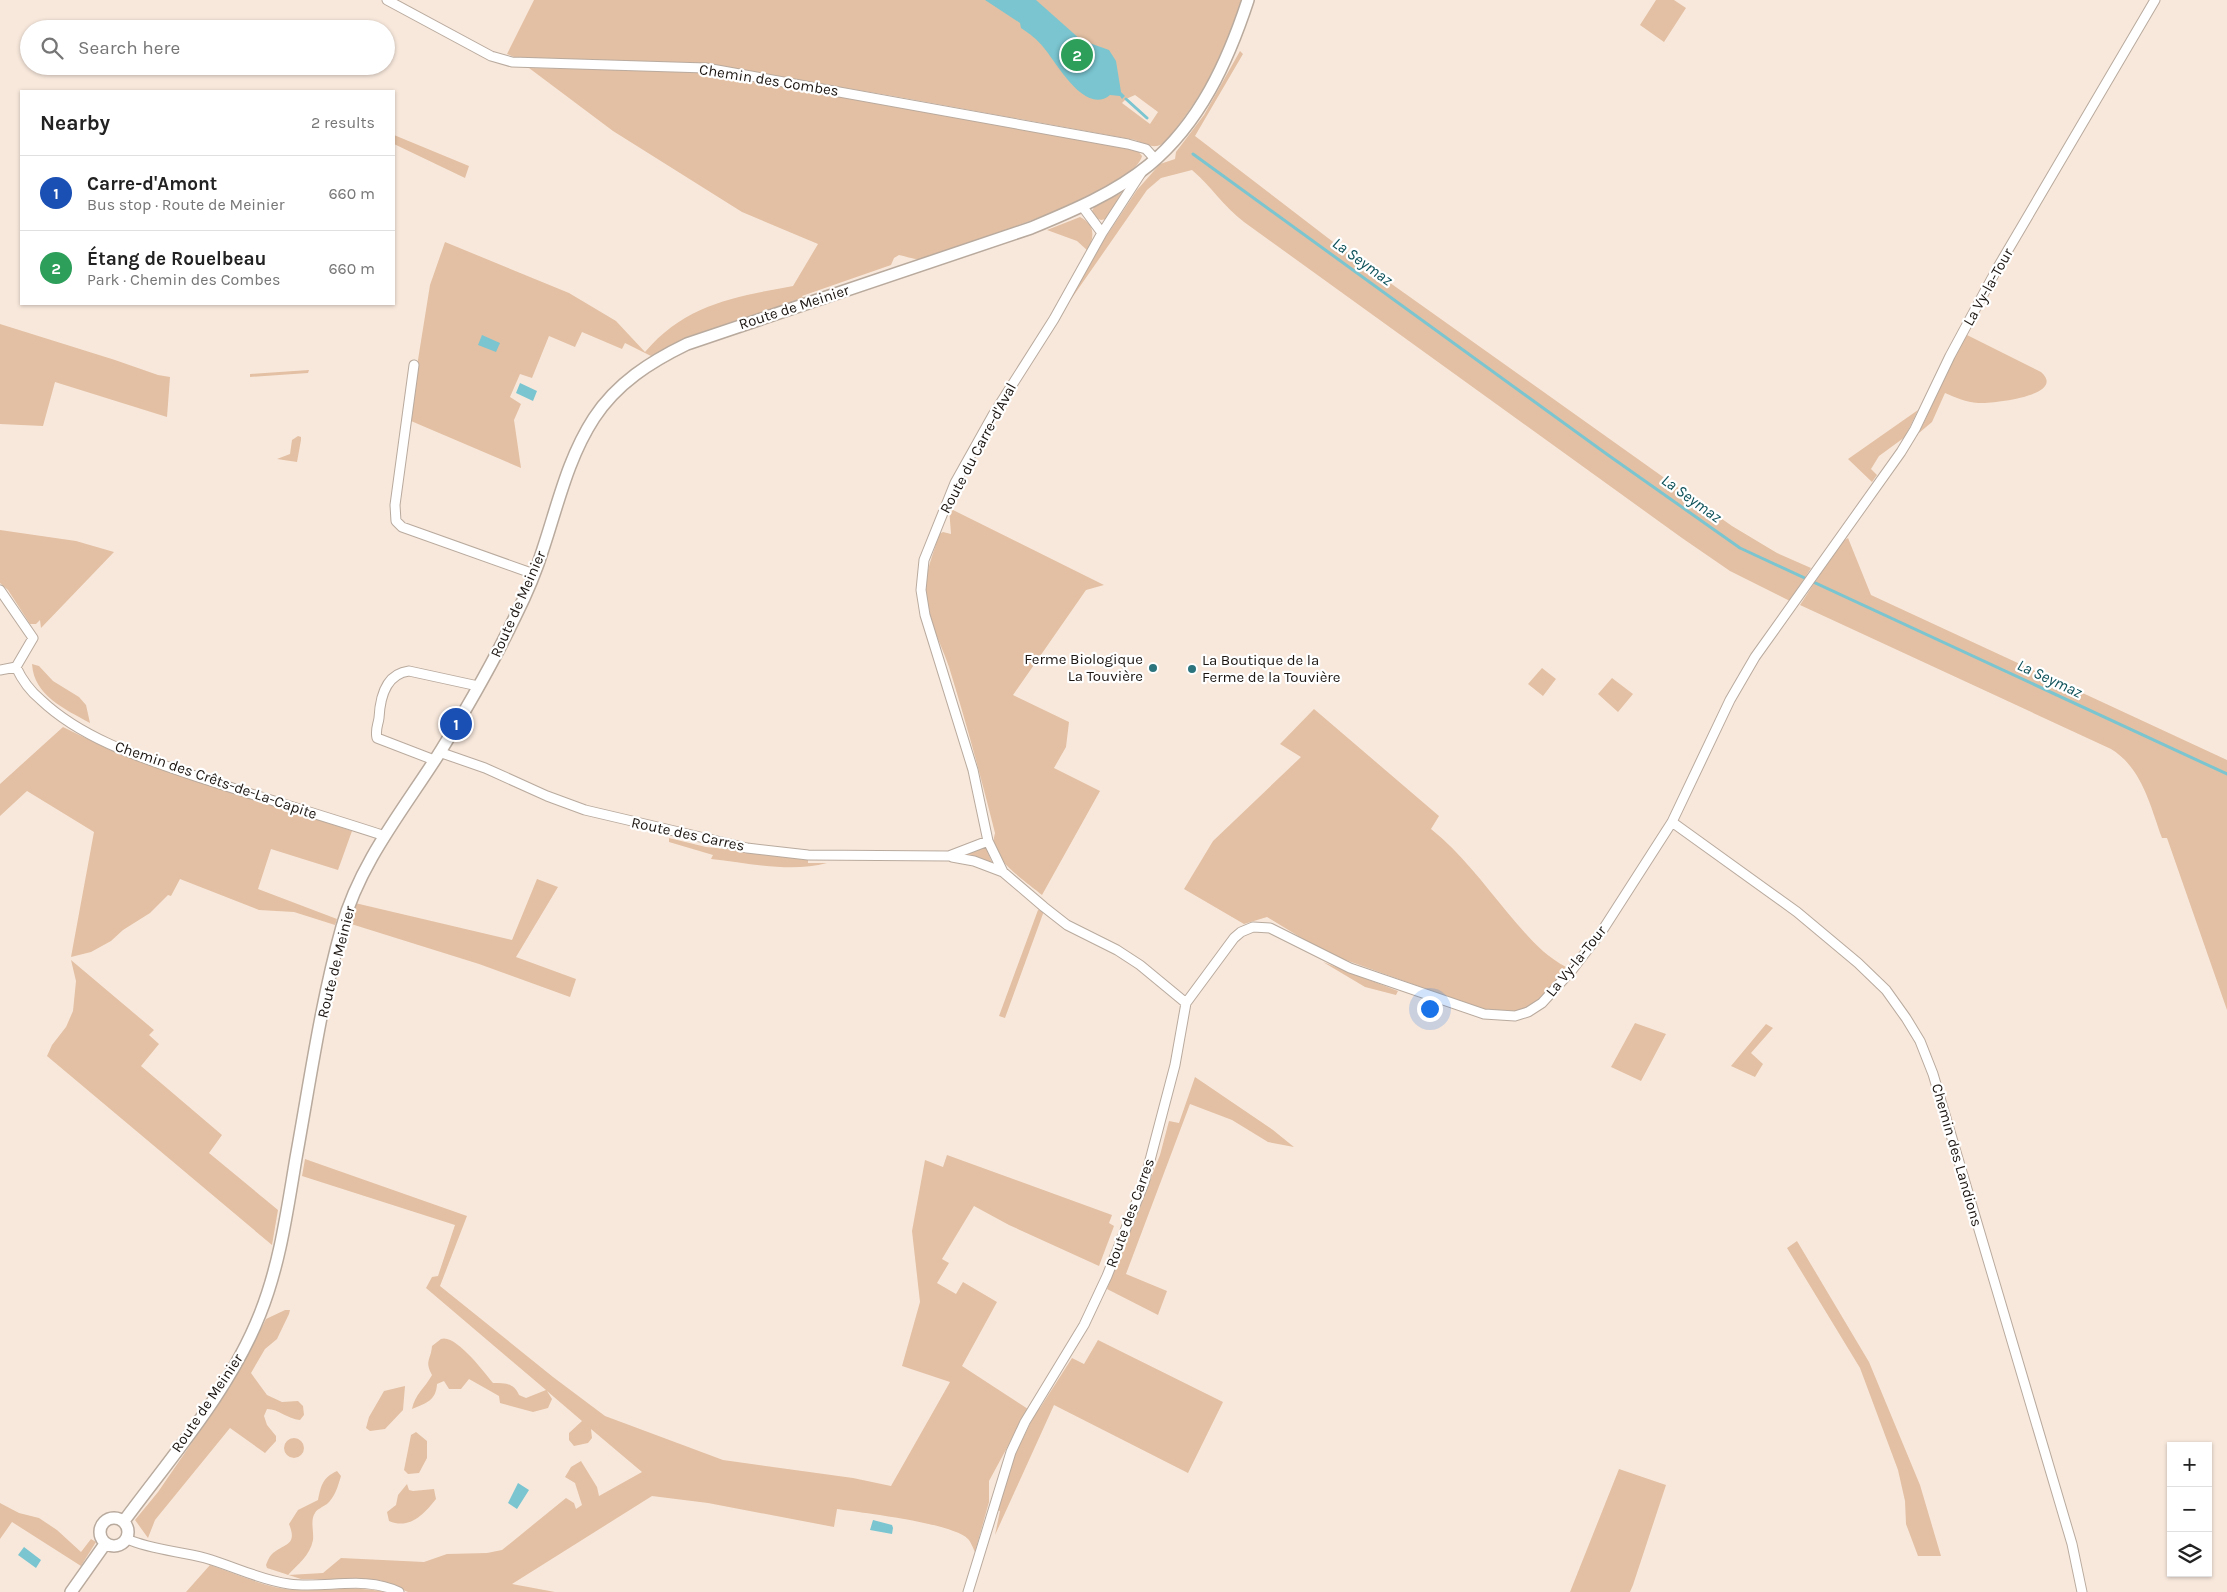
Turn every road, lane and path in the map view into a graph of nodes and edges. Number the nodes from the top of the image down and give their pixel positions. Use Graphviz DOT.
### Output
graph roads {
  1 [pos="387,0"];
  2 [pos="1248,0"];
  3 [pos="2155,0"];
  4 [pos="1156,159"];
  5 [pos="1143,170"];
  6 [pos="1082,206"];
  7 [pos="1102,233"];
  8 [pos="414,365"];
  9 [pos="534,574"];
  10 [pos="0,590"];
  11 [pos="16,667"];
  12 [pos="0,670"];
  13 [pos="478,686"];
  14 [pos="437,756"];
  15 [pos="1672,822"];
  16 [pos="385,836"];
  17 [pos="988,841"];
  18 [pos="950,856"];
  19 [pos="1003,872"];
  20 [pos="1186,1003"];
  21 [pos="124,1521"];
  22 [pos="127,1539"];
  23 [pos="105,1544"];
  24 [pos="71,1592"];
  25 [pos="399,1592"];
  26 [pos="968,1592"];
  27 [pos="2082,1592"];
  1 -- 4 [label="street, Chemin des Combes"];
  2 -- 4 [label="street, Route de Meinier"];
  3 -- 15 [label="street, La Vy-la-Tour"];
  4 -- 5 [label="street, Route de Meinier"];
  5 -- 6 [label="street, Route de Meinier"];
  5 -- 7 [label="street, Route du Carre-d'Aval"];
  6 -- 7 [label="street"];
  6 -- 9 [label="street, Route de Meinier"];
  7 -- 17 [label="street, Route du Carre-d'Aval"];
  8 -- 9 [label="street"];
  9 -- 13 [label="street, Route de Meinier"];
  10 -- 11 [label="street"];
  11 -- 12 [label="street"];
  11 -- 16 [label="street, Chemin des Crêts-de-La-Capite"];
  13 -- 14 [label="street, Route de Meinier"];
  13 -- 14 [label="street, Route des Carres"];
  14 -- 16 [label="street, Route de Meinier"];
  14 -- 18 [label="street, Route des Carres"];
  15 -- 20 [label="street, La Vy-la-Tour"];
  15 -- 27 [label="street, Chemin des Landions"];
  16 -- 21 [label="street, Route de Meinier"];
  17 -- 18 [label="street, Route des Carres"];
  17 -- 19 [label="street, Route des Carres"];
  18 -- 19 [label="street, Route des Carres"];
  19 -- 20 [label="street, Route des Carres"];
  20 -- 26 [label="street, Route des Carres"];
  21 -- 22 [label="street"];
  21 -- 23 [label="street"];
  22 -- 23 [label="street"];
  22 -- 25 [label="street"];
  23 -- 24 [label="street"];
}
